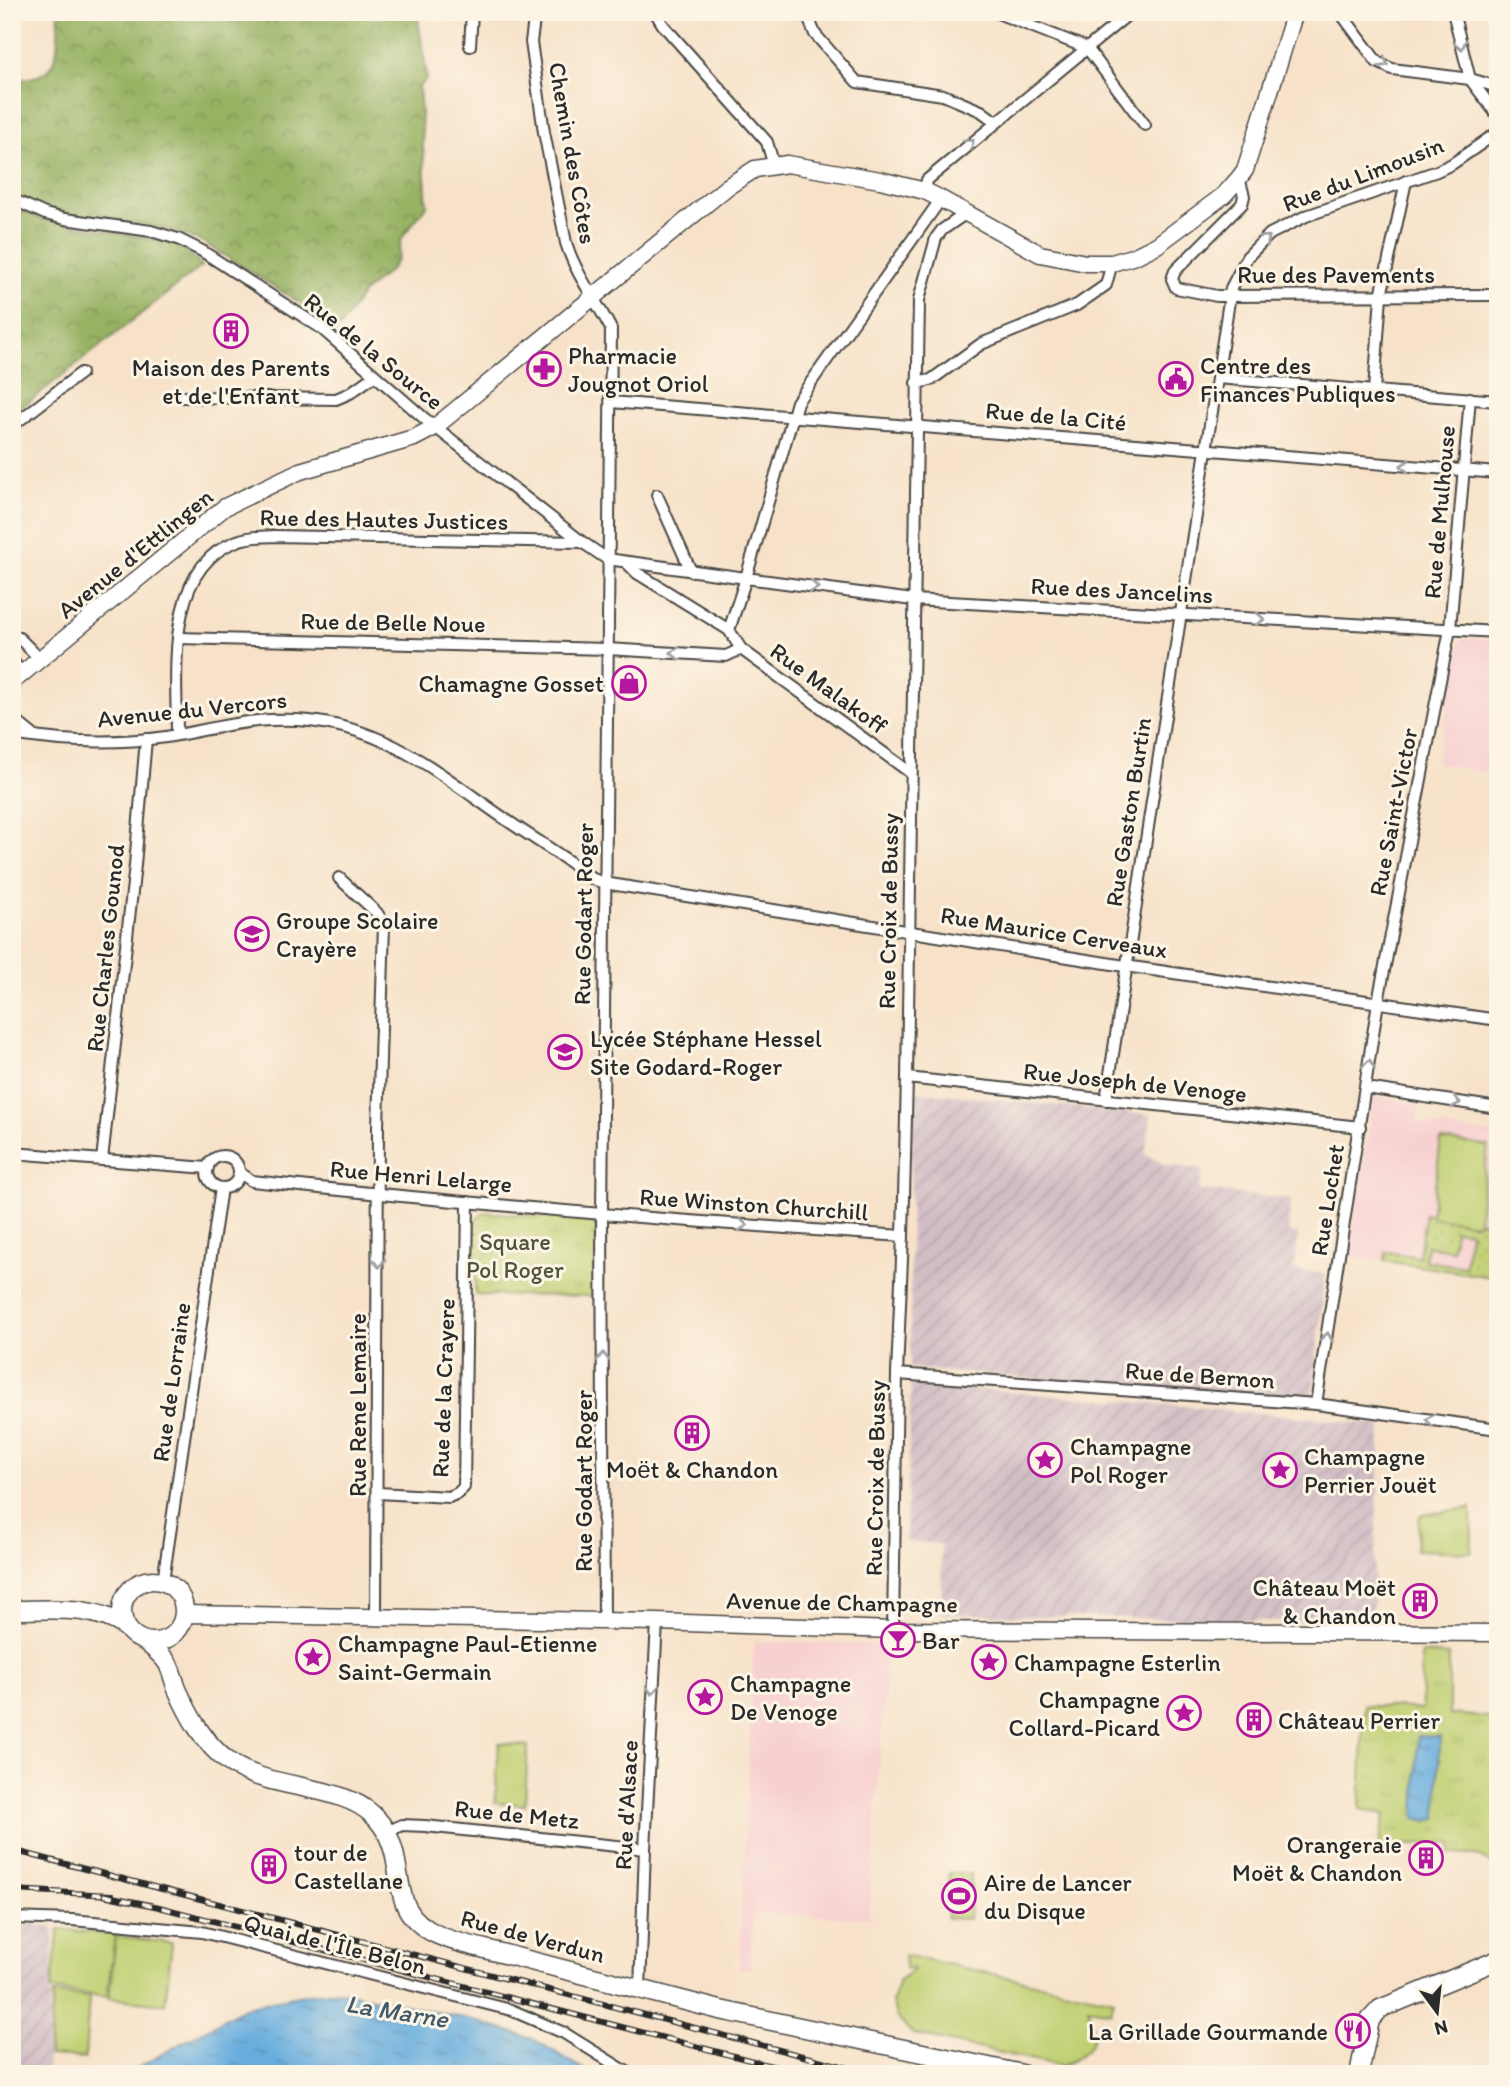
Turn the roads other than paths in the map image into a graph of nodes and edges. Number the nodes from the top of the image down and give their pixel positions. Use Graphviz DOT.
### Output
graph roads {
  1 [pos="471,12"];
  2 [pos="535,12"];
  3 [pos="655,12"];
  4 [pos="806,12"];
  5 [pos="995,12"];
  6 [pos="1130,12"];
  7 [pos="1295,12"];
  8 [pos="1340,12"];
  9 [pos="1453,12"];
  10 [pos="470,46"];
  11 [pos="1087,48"];
  12 [pos="1470,79"];
  13 [pos="1498,87"];
  14 [pos="1498,116"];
  15 [pos="996,122"];
  16 [pos="1145,125"];
  17 [pos="1498,132"];
  18 [pos="774,166"];
  19 [pos="1239,178"];
  20 [pos="1406,181"];
  21 [pos="925,191"];
  22 [pos="941,198"];
  23 [pos="12,199"];
  24 [pos="968,212"];
  25 [pos="1112,263"];
  26 [pos="1229,295"];
  27 [pos="1498,295"];
  28 [pos="1381,296"];
  29 [pos="592,297"];
  30 [pos="81,373"];
  31 [pos="374,376"];
  32 [pos="1217,378"];
  33 [pos="916,383"];
  34 [pos="1374,391"];
  35 [pos="180,397"];
  36 [pos="1470,398"];
  37 [pos="1498,401"];
  38 [pos="611,402"];
  39 [pos="792,415"];
  40 [pos="12,426"];
  41 [pos="916,426"];
  42 [pos="435,427"];
  43 [pos="1206,450"];
  44 [pos="1464,471"];
  45 [pos="1498,473"];
  46 [pos="657,495"];
  47 [pos="582,542"];
  48 [pos="607,559"];
  49 [pos="625,562"];
  50 [pos="691,571"];
  51 [pos="746,579"];
  52 [pos="913,600"];
  53 [pos="1181,615"];
  54 [pos="729,629"];
  55 [pos="1450,629"];
  56 [pos="1498,632"];
  57 [pos="12,635"];
  58 [pos="178,638"];
  59 [pos="607,649"];
  60 [pos="741,649"];
  61 [pos="40,659"];
  62 [pos="12,660"];
  63 [pos="17,678"];
  64 [pos="12,718"];
  65 [pos="12,734"];
  66 [pos="33,735"];
  67 [pos="177,735"];
  68 [pos="146,739"];
  69 [pos="911,774"];
  70 [pos="339,878"];
  71 [pos="604,883"];
  72 [pos="908,930"];
  73 [pos="1125,966"];
  74 [pos="1378,1002"];
  75 [pos="1498,1020"];
  76 [pos="907,1078"];
  77 [pos="1366,1088"];
  78 [pos="1106,1100"];
  79 [pos="1498,1108"];
  80 [pos="1360,1127"];
  81 [pos="12,1153"];
  82 [pos="102,1160"];
  83 [pos="208,1168"];
  84 [pos="240,1173"];
  85 [pos="221,1188"];
  86 [pos="380,1195"];
  87 [pos="468,1202"];
  88 [pos="602,1213"];
  89 [pos="904,1236"];
  90 [pos="897,1374"];
  91 [pos="1316,1404"];
  92 [pos="1498,1429"];
  93 [pos="378,1493"];
  94 [pos="163,1581"];
  95 [pos="126,1595"];
  96 [pos="12,1610"];
  97 [pos="94,1612"];
  98 [pos="184,1614"];
  99 [pos="376,1616"];
  100 [pos="604,1621"];
  101 [pos="657,1622"];
  102 [pos="126,1627"];
  103 [pos="893,1630"];
  104 [pos="1498,1633"];
  105 [pos="174,1634"];
  106 [pos="145,1642"];
  107 [pos="167,1663"];
  108 [pos="386,1832"];
  109 [pos="645,1849"];
  110 [pos="12,1919"];
  111 [pos="1498,1960"];
  112 [pos="640,1990"];
  113 [pos="630,2074"];
  114 [pos="1022,2074"];
  115 [pos="1359,2074"];
  1 -- 10 [label="street"];
  2 -- 29 [label="street, Chemin des Côtes"];
  3 -- 18 [label="street"];
  4 -- 15 [label="street"];
  5 -- 11 [label="street"];
  6 -- 11 [label="street"];
  7 -- 19 [label="street"];
  8 -- 12 [label="street, one-way"];
  9 -- 12 [label="street, one-way"];
  11 -- 15 [label="street"];
  11 -- 16 [label="street"];
  12 -- 13 [label="street"];
  12 -- 14 [label="street"];
  21 -- 15 [label="street, one-way"];
  17 -- 20 [label="street, Rue du Limousin"];
  18 -- 21 [label="street"];
  18 -- 29 [label="street, Avenue d'Ettlingen"];
  19 -- 25 [label="street"];
  19 -- 26 [label="street, Rue des Pavements"];
  26 -- 20 [label="street, Rue du Limousin, one-way"];
  20 -- 28 [label="street"];
  21 -- 22 [label="street"];
  22 -- 24 [label="street"];
  22 -- 39 [label="street"];
  23 -- 31 [label="street, Rue de la Source"];
  24 -- 25 [label="street"];
  24 -- 33 [label="street, Rue Croix de Bussy"];
  25 -- 33 [label="street"];
  26 -- 28 [label="street, Rue des Pavements"];
  26 -- 32 [label="street, Rue du Limousin"];
  27 -- 28 [label="street, Rue des Pavements"];
  28 -- 34 [label="street"];
  29 -- 38 [label="street, Rue Godart Roger"];
  29 -- 42 [label="street, Avenue d'Ettlingen"];
  30 -- 40 [label="street"];
  31 -- 35 [label="street"];
  31 -- 42 [label="street, Rue de la Source"];
  32 -- 34 [label="street"];
  32 -- 43 [label="street, Rue du Limousin"];
  33 -- 41 [label="street, Rue Croix de Bussy"];
  34 -- 36 [label="street"];
  36 -- 37 [label="street"];
  36 -- 44 [label="street, Rue de Mulhouse"];
  38 -- 39 [label="street, Rue de la Cité"];
  38 -- 48 [label="street, Rue Godart Roger"];
  39 -- 41 [label="street, Rue de la Cité"];
  39 -- 51 [label="street"];
  41 -- 43 [label="street, Rue de la Cité"];
  41 -- 52 [label="street, Rue Croix de Bussy"];
  42 -- 47 [label="street, Rue de la Source"];
  42 -- 61 [label="street, Avenue d'Ettlingen"];
  44 -- 43 [label="street, Rue de la Cité, one-way"];
  43 -- 53 [label="street, Rue Gaston Burtin"];
  44 -- 45 [label="street, Rue de la Cité"];
  44 -- 55 [label="street, Rue de Mulhouse"];
  46 -- 50 [label="street"];
  47 -- 48 [label="street, Rue de la Source"];
  47 -- 58 [label="street, Rue des Hautes Justices"];
  48 -- 49 [label="street, Rue des Jancelins"];
  48 -- 59 [label="street, Rue Godart Roger"];
  49 -- 50 [label="street, Rue des Jancelins"];
  49 -- 54 [label="street"];
  50 -- 51 [label="street, Rue des Jancelins"];
  51 -- 52 [label="street, Rue des Jancelins, one-way"];
  51 -- 54 [label="street"];
  52 -- 53 [label="street, Rue des Jancelins"];
  52 -- 69 [label="street, Rue Croix de Bussy"];
  53 -- 55 [label="street, Rue des Jancelins, one-way"];
  53 -- 73 [label="street, Rue Gaston Burtin"];
  54 -- 60 [label="street, Rue Malakoff"];
  55 -- 56 [label="street, Rue des Jancelins"];
  55 -- 74 [label="street, Rue Saint-Victor"];
  57 -- 61 [label="street"];
  58 -- 59 [label="street, Rue de Belle Noue"];
  58 -- 67 [label="street, Rue des Hautes Justices"];
  60 -- 59 [label="street, Rue de Belle Noue, one-way"];
  59 -- 71 [label="street, Rue Godart Roger"];
  60 -- 69 [label="street, Rue Malakoff"];
  61 -- 63 [label="street, Avenue d'Ettlingen"];
  62 -- 63 [label="street"];
  64 -- 66 [label="street"];
  65 -- 66 [label="street, Avenue du Vercors"];
  66 -- 68 [label="street, Avenue du Vercors"];
  67 -- 68 [label="street, Avenue du Vercors"];
  67 -- 71 [label="street, Avenue du Vercors"];
  68 -- 82 [label="street, Rue Charles Gounod"];
  69 -- 72 [label="street, Rue Croix de Bussy"];
  70 -- 86 [label="street, Rue Rene Lemaire"];
  71 -- 72 [label="street, Rue Maurice Cerveaux"];
  71 -- 88 [label="street, Rue Godart Roger"];
  72 -- 73 [label="street, Rue Maurice Cerveaux"];
  72 -- 76 [label="street, Rue Croix de Bussy"];
  73 -- 74 [label="street, Rue Maurice Cerveaux"];
  73 -- 78 [label="street, Rue Gaston Burtin"];
  74 -- 75 [label="street, Rue Maurice Cerveaux"];
  77 -- 74 [label="street, Rue Lochet, one-way"];
  76 -- 78 [label="street, Rue Joseph de Venoge"];
  76 -- 89 [label="street, Rue Croix de Bussy"];
  77 -- 79 [label="street, one-way"];
  77 -- 80 [label="street, Rue Lochet"];
  78 -- 80 [label="street, Rue Joseph de Venoge"];
  91 -- 80 [label="street, Rue Lochet, one-way"];
  81 -- 82 [label="street"];
  82 -- 83 [label="street"];
  83 -- 84 [label="street"];
  83 -- 85 [label="street"];
  84 -- 85 [label="street"];
  84 -- 86 [label="street, Rue Henri Lelarge"];
  85 -- 94 [label="street, Rue de Lorraine"];
  86 -- 87 [label="street, Rue Henri Lelarge"];
  86 -- 93 [label="street, Rue Rene Lemaire, one-way"];
  87 -- 88 [label="street, Rue Henri Lelarge"];
  87 -- 93 [label="street, Rue de la Crayere"];
  88 -- 89 [label="street, Rue Winston Churchill, one-way"];
  100 -- 88 [label="street, Rue Godart Roger, one-way"];
  89 -- 90 [label="street, Rue Croix de Bussy"];
  90 -- 91 [label="street, Rue de Bernon"];
  90 -- 103 [label="street, Rue Croix de Bussy"];
  92 -- 91 [label="street, Rue de Bernon, one-way"];
  93 -- 99 [label="street, Rue Rene Lemaire"];
  94 -- 95 [label="main road"];
  94 -- 98 [label="main road"];
  95 -- 97 [label="main road"];
  95 -- 102 [label="main road"];
  96 -- 97 [label="main road"];
  97 -- 102 [label="main road"];
  98 -- 99 [label="street, Avenue de Champagne"];
  98 -- 105 [label="main road"];
  99 -- 100 [label="street, Avenue de Champagne"];
  100 -- 101 [label="street, Avenue de Champagne"];
  101 -- 103 [label="street, Avenue de Champagne"];
  101 -- 109 [label="street, Rue d'Alsace, one-way"];
  102 -- 106 [label="main road"];
  103 -- 104 [label="street, Avenue de Champagne"];
  105 -- 106 [label="main road"];
  105 -- 107 [label="main road"];
  106 -- 107 [label="main road, Rue de Verdun"];
  107 -- 108 [label="main road, Rue de Verdun"];
  108 -- 109 [label="street, Rue de Metz"];
  108 -- 112 [label="main road, Rue de Verdun"];
  109 -- 112 [label="street, Rue d'Alsace"];
  110 -- 113 [label="street, Quai de l'Île Belon"];
  111 -- 115 [label="main road"];
  112 -- 114 [label="main road, Rue de Verdun"];
}
